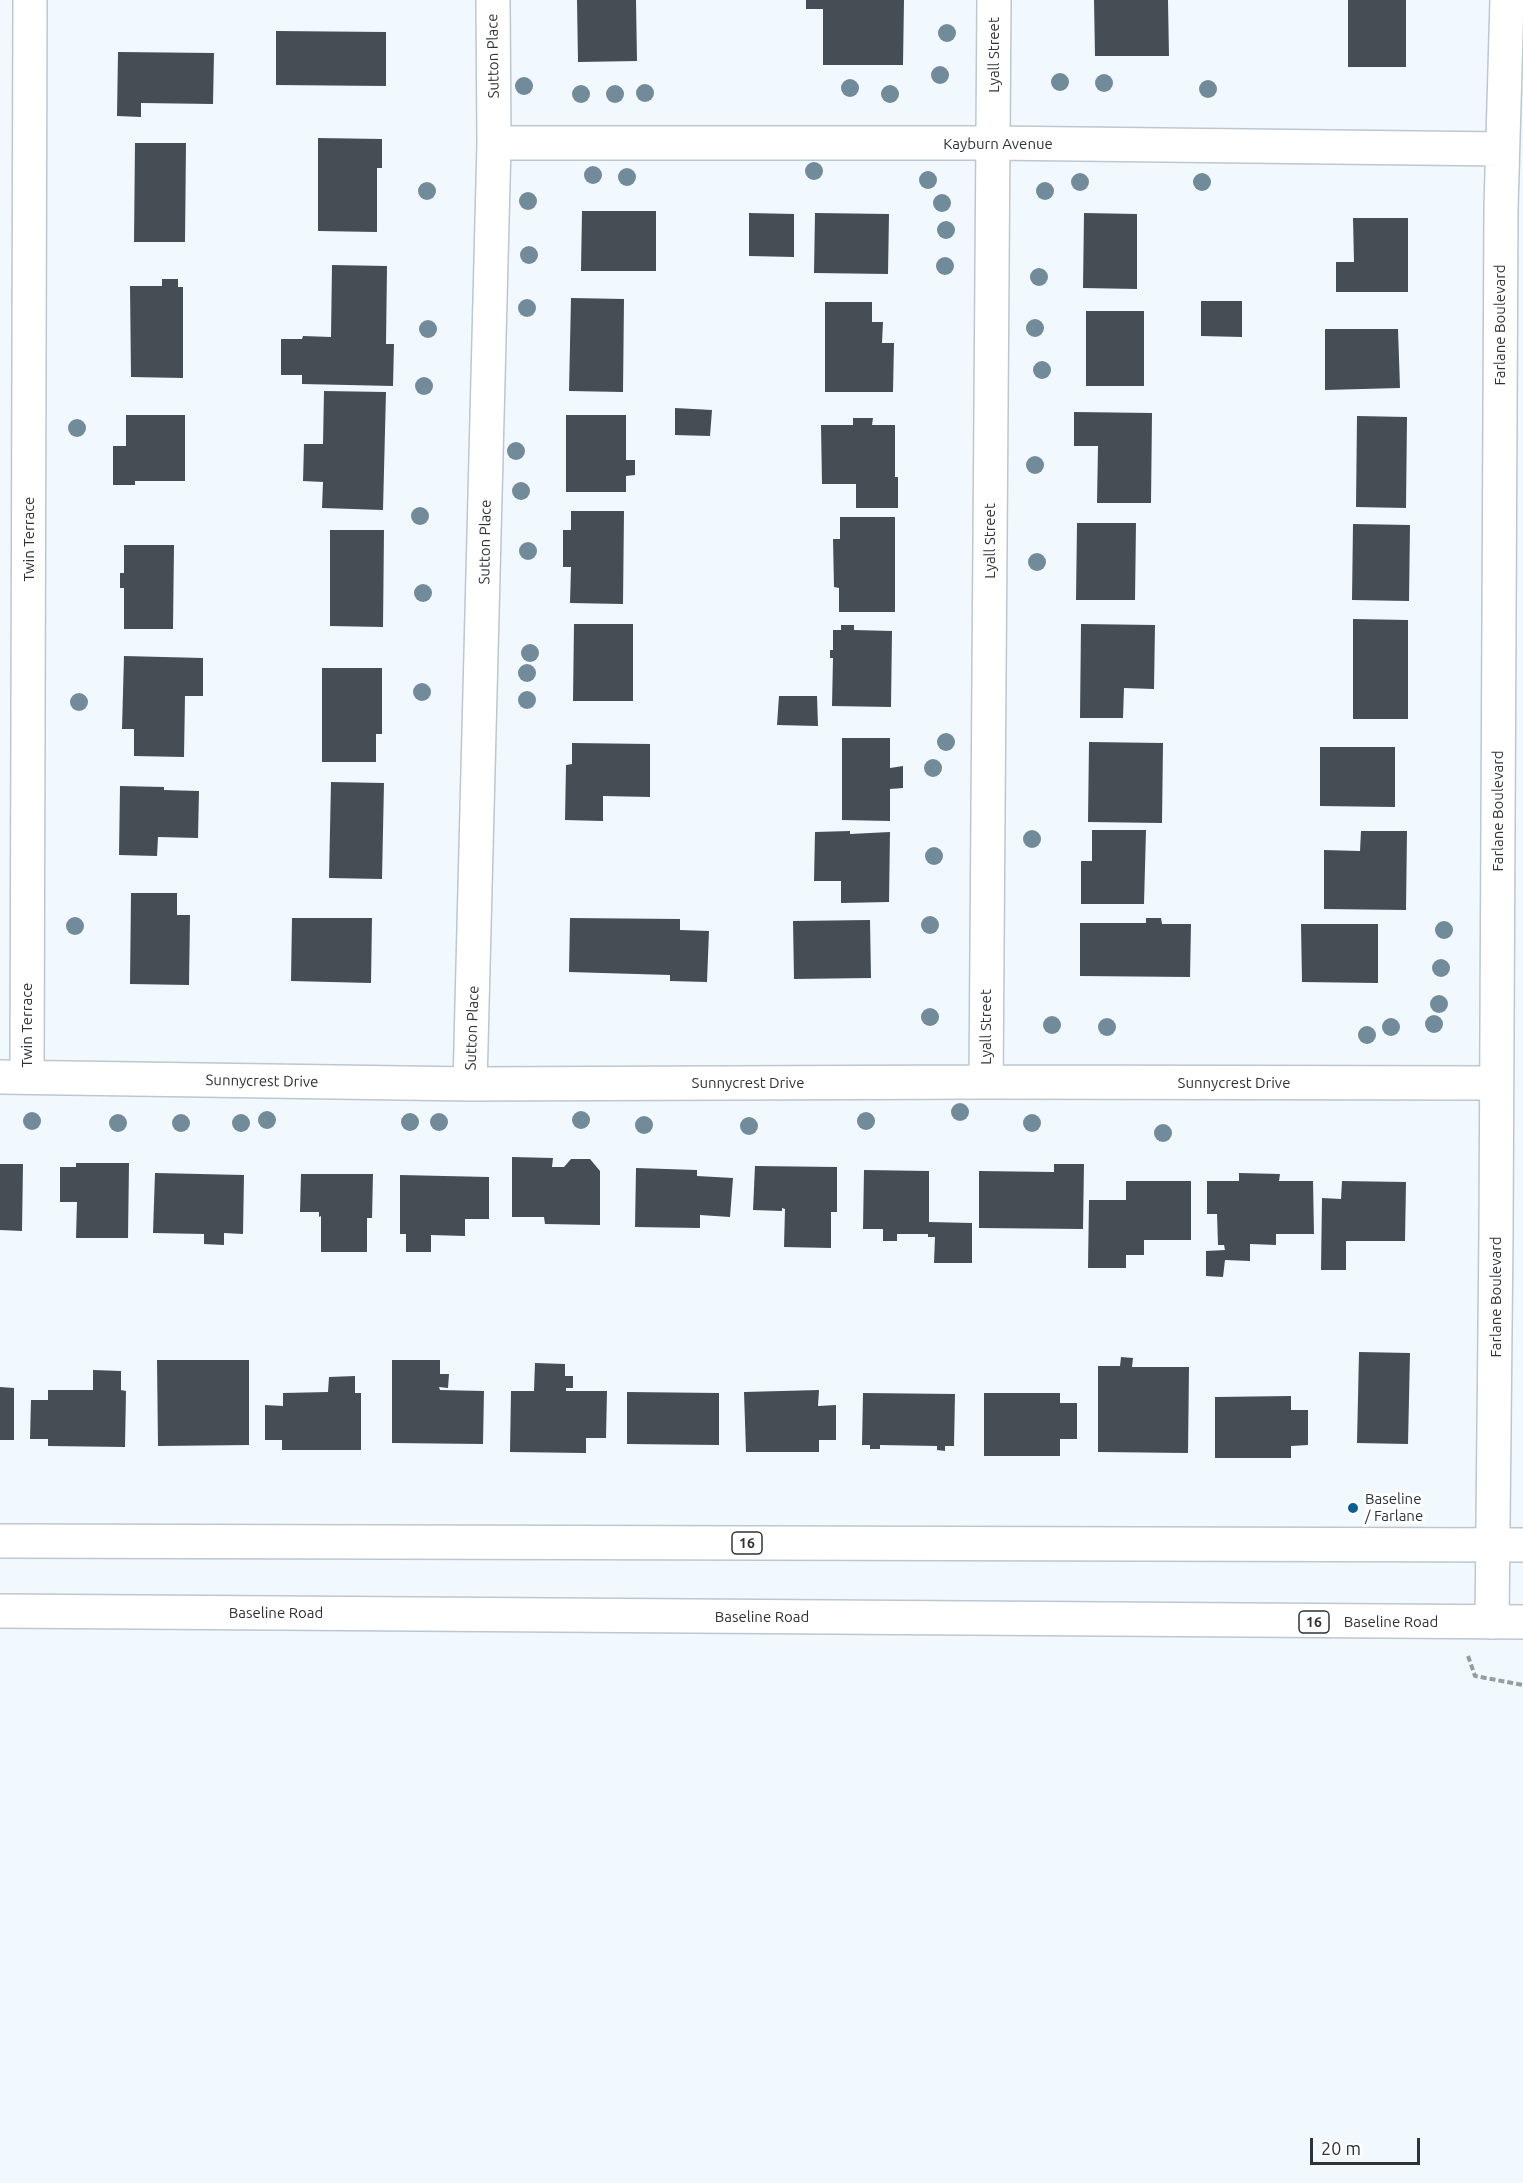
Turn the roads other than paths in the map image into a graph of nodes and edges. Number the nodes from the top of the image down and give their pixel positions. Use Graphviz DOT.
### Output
graph roads {
  1 [pos="30,0"];
  2 [pos="493,0"];
  3 [pos="994,0"];
  4 [pos="1507,0"];
  5 [pos="494,143"];
  6 [pos="993,143"];
  7 [pos="1502,149"];
  8 [pos="1511,519"];
  9 [pos="14,1077"];
  10 [pos="986,1082"];
  11 [pos="1496,1083"];
  12 [pos="470,1084"];
  13 [pos="0,1541"];
  14 [pos="1508,1545"];
  15 [pos="0,1611"];
  16 [pos="1507,1622"];
  1 -- 9 [label="street, Twin Terrace"];
  2 -- 5 [label="street, Sutton Place"];
  3 -- 6 [label="street, Lyall Street"];
  4 -- 7 [label="street, Farlane Boulevard"];
  5 -- 6 [label="street, Kayburn Avenue"];
  5 -- 12 [label="street, Sutton Place"];
  6 -- 7 [label="street, Kayburn Avenue"];
  6 -- 10 [label="street, Lyall Street"];
  7 -- 8 [label="street, Farlane Boulevard"];
  8 -- 11 [label="street, Farlane Boulevard"];
  9 -- 12 [label="street, Sunnycrest Drive"];
  10 -- 11 [label="street, Sunnycrest Drive"];
  10 -- 12 [label="street, Sunnycrest Drive"];
  11 -- 14 [label="street, Farlane Boulevard"];
  13 -- 14 [label="street, 16"];
  14 -- 16 [label="street, Farlane Boulevard"];
  15 -- 16 [label="street, Baseline Road / 16"];
}
